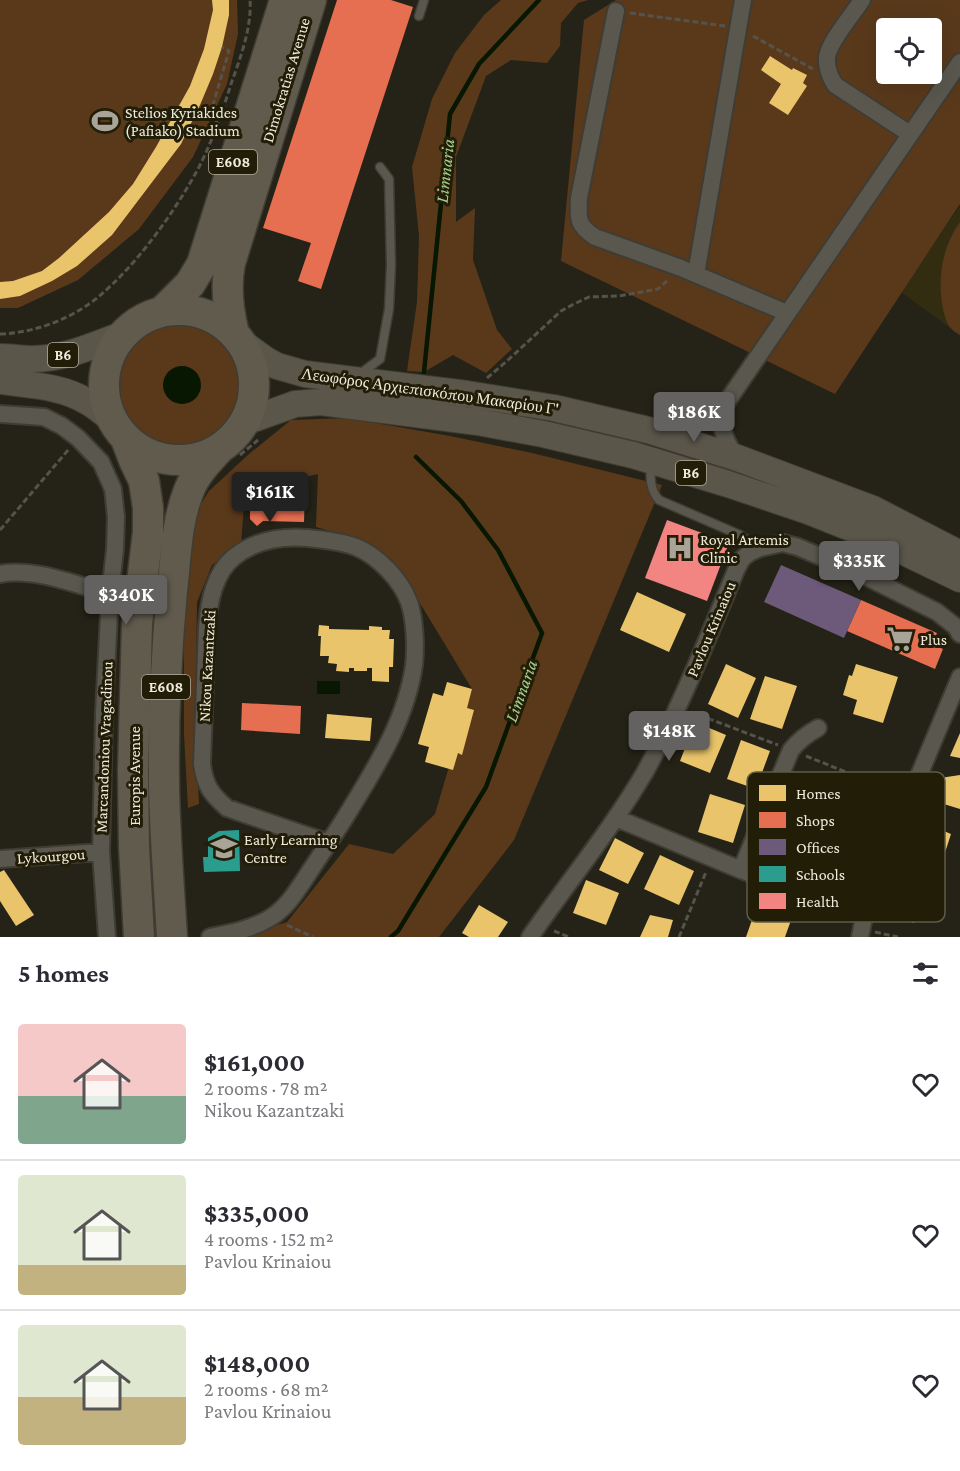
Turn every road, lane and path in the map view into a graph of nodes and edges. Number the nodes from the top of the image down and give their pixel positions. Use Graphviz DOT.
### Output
graph roads {
  1 [pos="250,0"];
  2 [pos="285,0"];
  3 [pos="311,0"];
  4 [pos="424,0"];
  5 [pos="743,0"];
  6 [pos="862,0"];
  7 [pos="616,11"];
  8 [pos="418,16"];
  9 [pos="222,47"];
  10 [pos="960,62"];
  11 [pos="218,124"];
  12 [pos="910,134"];
  13 [pos="380,167"];
  14 [pos="688,271"];
  15 [pos="162,312"];
  16 [pos="788,313"];
  17 [pos="0,334"];
  18 [pos="124,334"];
  19 [pos="238,338"];
  20 [pos="0,357"];
  21 [pos="352,380"];
  22 [pos="0,381"];
  23 [pos="467,394"];
  24 [pos="724,406"];
  25 [pos="0,414"];
  26 [pos="119,429"];
  27 [pos="253,430"];
  28 [pos="648,430"];
  29 [pos="78,438"];
  30 [pos="227,454"];
  31 [pos="735,457"];
  32 [pos="651,461"];
  33 [pos="0,530"];
  34 [pos="760,548"];
  35 [pos="960,554"];
  36 [pos="0,574"];
  37 [pos="960,579"];
  38 [pos="110,594"];
  39 [pos="960,634"];
  40 [pos="960,677"];
  41 [pos="818,728"];
  42 [pos="782,772"];
  43 [pos="921,772"];
  44 [pos="616,818"];
  45 [pos="329,843"];
  46 [pos="101,852"];
  47 [pos="747,856"];
  48 [pos="712,858"];
  49 [pos="0,859"];
  50 [pos="741,870"];
  51 [pos="747,873"];
  52 [pos="271,918"];
  53 [pos="862,928"];
  54 [pos="107,937"];
  55 [pos="140,937"];
  56 [pos="172,937"];
  57 [pos="210,937"];
  58 [pos="313,937"];
  59 [pos="530,937"];
  60 [pos="679,937"];
  61 [pos="898,937"];
  1 -- 11 [label="path"];
  2 -- 15 [label="highway, Dimokratias Avenue / E608"];
  3 -- 19 [label="highway, Dimokratias Avenue / E608"];
  4 -- 8 [label="lane"];
  5 -- 14 [label="street"];
  6 -- 12 [label="street"];
  7 -- 14 [label="street"];
  9 -- 11 [label="path"];
  10 -- 12 [label="street"];
  11 -- 17 [label="path"];
  12 -- 16 [label="street"];
  13 -- 21 [label="lane"];
  14 -- 16 [label="street"];
  14 -- 23 [label="path"];
  15 -- 18 [label="highway, E608"];
  15 -- 19 [label="highway, E608"];
  16 -- 24 [label="street"];
  18 -- 20 [label="main road, B6"];
  18 -- 26 [label="highway, E608"];
  19 -- 21 [label="main road, Λεωφόρος Αρχιεπισκόπου Μακαρίου Γ' / B6"];
  19 -- 27 [label="highway, E608"];
  21 -- 23 [label="main road, Λεωφόρος Αρχιεπισκόπου Μακαρίου Γ' / B6"];
  22 -- 26 [label="main road, B6"];
  23 -- 28 [label="main road, Λεωφόρος Αρχιεπισκόπου Μακαρίου Γ' / B6"];
  24 -- 28 [label="street"];
  24 -- 31 [label="street"];
  25 -- 29 [label="street, Marcandoniou Vragadinou"];
  26 -- 30 [label="highway, E608"];
  26 -- 55 [label="highway, Europis Avenue / E608"];
  27 -- 30 [label="path"];
  27 -- 30 [label="highway, E608"];
  27 -- 32 [label="main road, Λεωφόρος Αρχιεπισκόπου Μακαρίου Γ' / B6"];
  28 -- 31 [label="main road, Λεωφόρος Αρχιεπισκόπου Μακαρίου Γ' / B6"];
  29 -- 33 [label="path"];
  29 -- 38 [label="street, Marcandoniou Vragadinou"];
  30 -- 56 [label="highway, Europis Avenue / E608"];
  31 -- 35 [label="main road, Λεωφόρος Αρχιεπισκόπου Μακαρίου Γ' / B6"];
  32 -- 34 [label="lane"];
  32 -- 37 [label="main road, Λεωφόρος Αρχιεπισκόπου Μακαρίου Γ' / B6"];
  34 -- 39 [label="street"];
  34 -- 44 [label="street, Pavlou Krinaiou"];
  36 -- 38 [label="street"];
  38 -- 46 [label="street, Marcandoniou Vragadinou"];
  40 -- 43 [label="street"];
  41 -- 42 [label="street"];
  44 -- 48 [label="street"];
  44 -- 59 [label="street, Pavlou Krinaiou"];
  45 -- 45 [label="street, Nikou Kazantzaki"];
  45 -- 52 [label="street, Nikou Kazantzaki"];
  46 -- 49 [label="street, Lykourgou"];
  46 -- 54 [label="street, Marcandoniou Vragadinou"];
  47 -- 50 [label="street"];
  48 -- 50 [label="street"];
  48 -- 60 [label="path"];
  50 -- 51 [label="street"];
  52 -- 57 [label="street, Nikou Kazantzaki"];
  52 -- 58 [label="path"];
  53 -- 61 [label="path"];
}
